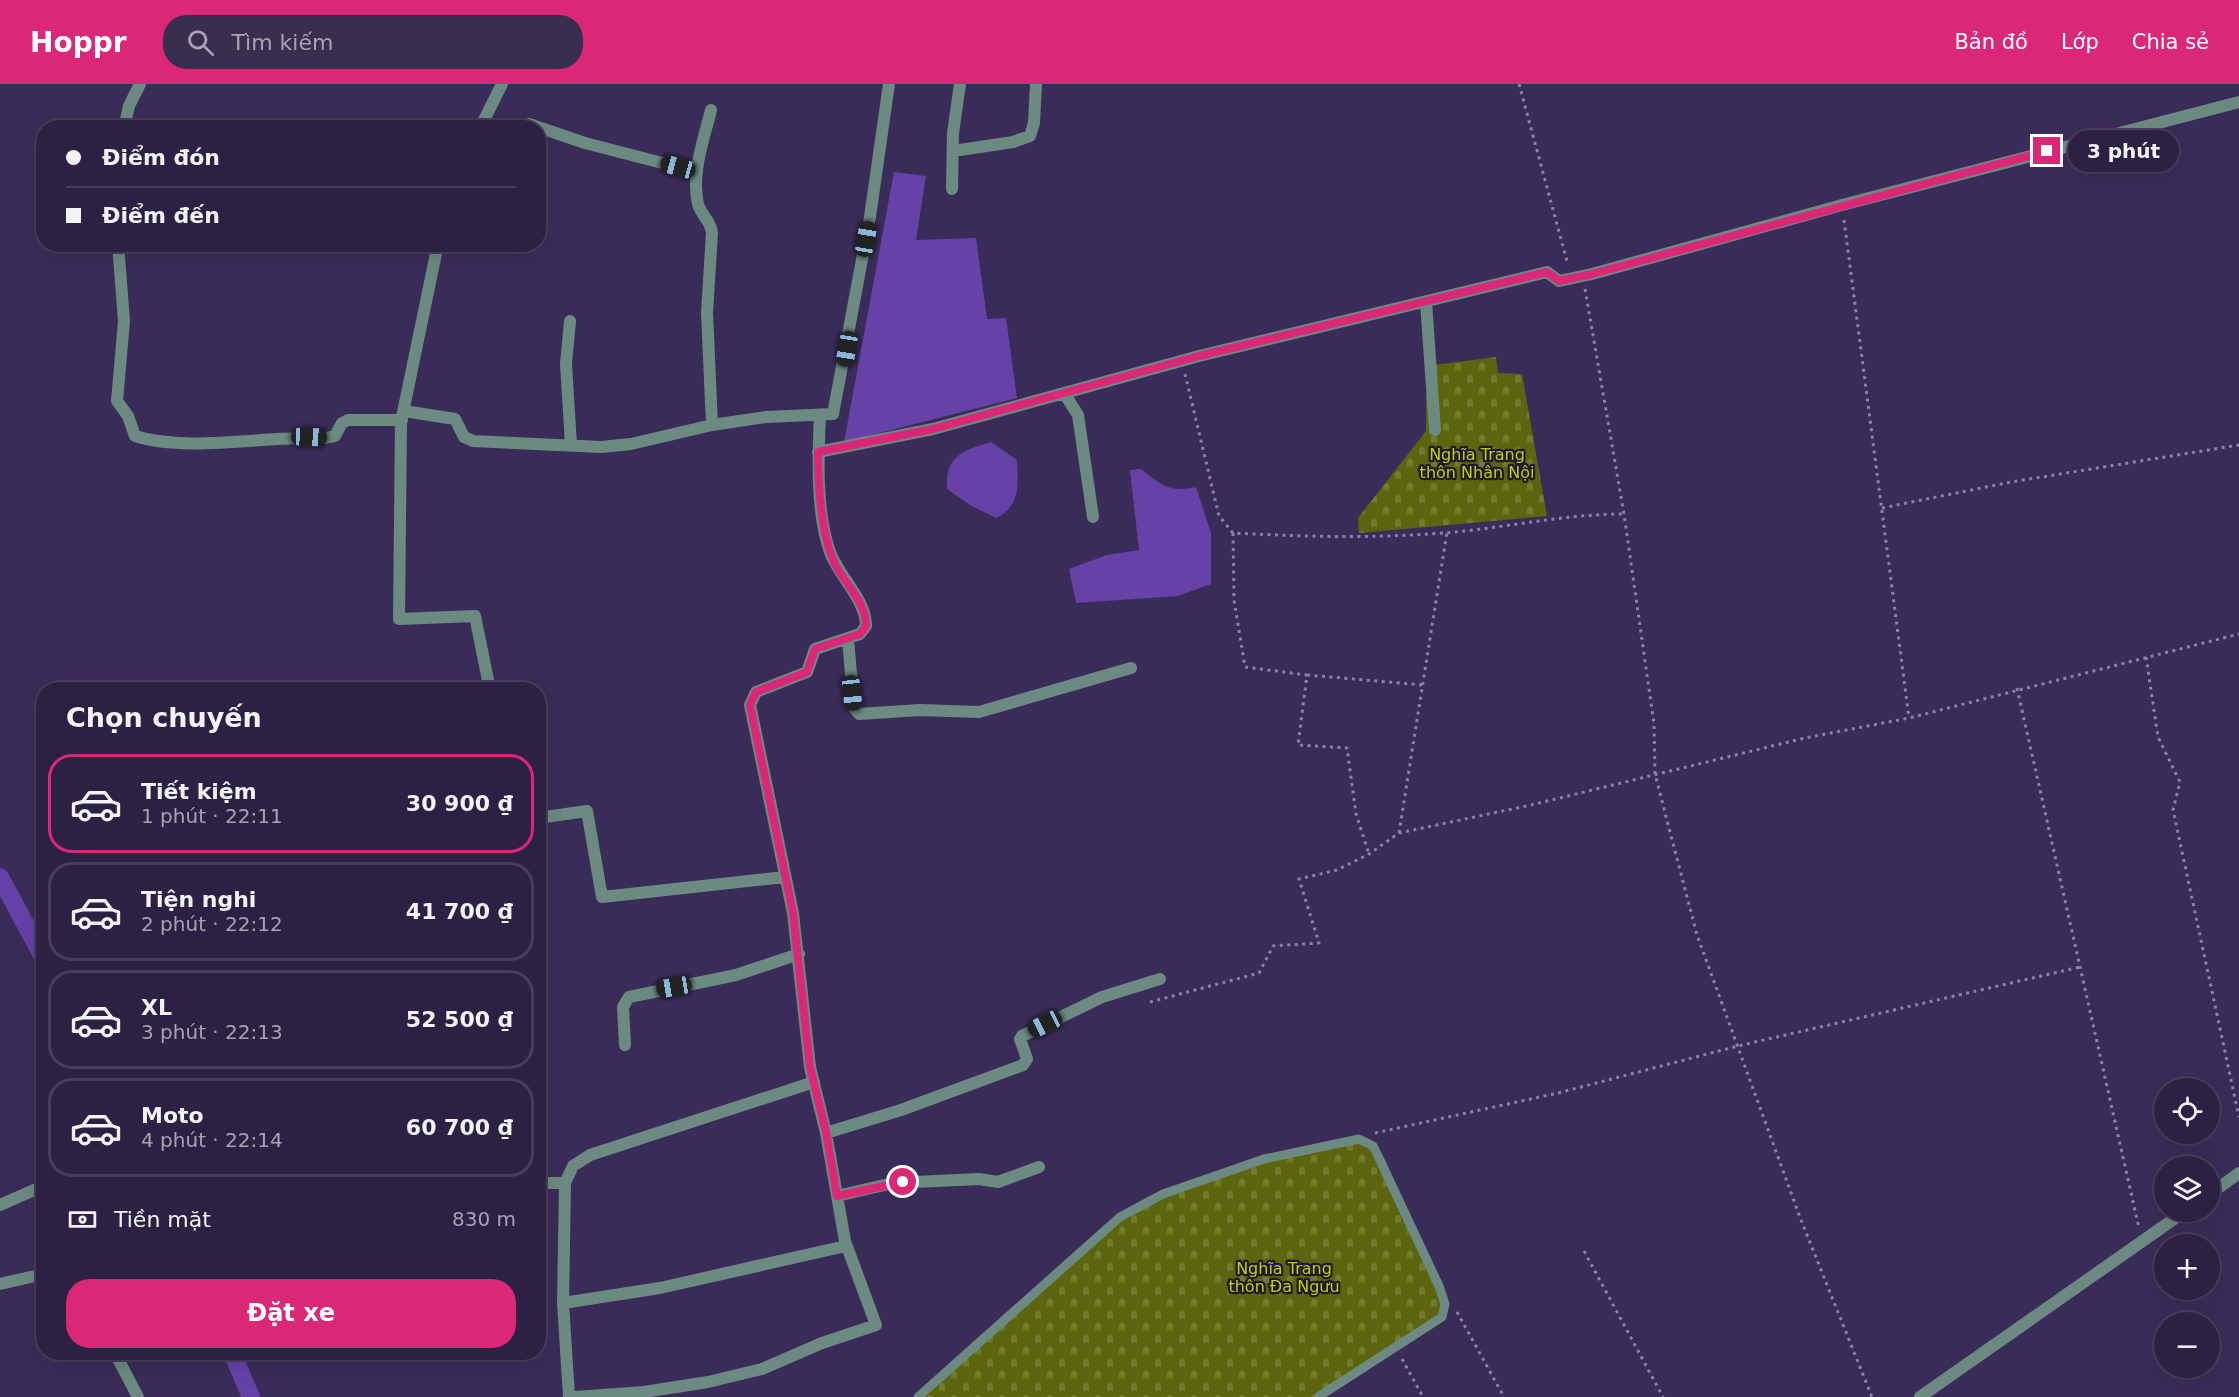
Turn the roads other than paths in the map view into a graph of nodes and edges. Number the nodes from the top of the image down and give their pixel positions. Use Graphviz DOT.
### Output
graph roads {
  1 [pos="140,84"];
  2 [pos="502,84"];
  3 [pos="889,84"];
  4 [pos="960,84"];
  5 [pos="1036,84"];
  6 [pos="2239,102"];
  7 [pos="711,110"];
  8 [pos="126,120"];
  9 [pos="484,120"];
  10 [pos="546,130"];
  11 [pos="953,151"];
  12 [pos="697,172"];
  13 [pos="952,189"];
  14 [pos="119,252"];
  15 [pos="436,252"];
  16 [pos="1426,302"];
  17 [pos="570,321"];
  18 [pos="1064,393"];
  19 [pos="820,415"];
  20 [pos="403,416"];
  21 [pos="712,425"];
  22 [pos="1435,430"];
  23 [pos="571,445"];
  24 [pos="818,452"];
  25 [pos="1093,517"];
  26 [pos="848,639"];
  27 [pos="1131,668"];
  28 [pos="488,682"];
  29 [pos="546,817"];
  30 [pos="785,877"];
  31 [pos="799,954"];
  32 [pos="1160,979"];
  33 [pos="625,1045"];
  34 [pos="814,1082"];
  35 [pos="826,1132"];
  36 [pos="1039,1167"];
  37 [pos="2239,1173"];
  38 [pos="546,1183"];
  39 [pos="565,1183"];
  40 [pos="2220,1187"];
  41 [pos="34,1190"];
  42 [pos="837,1196"];
  43 [pos="0,1205"];
  44 [pos="2170,1222"];
  45 [pos="846,1246"];
  46 [pos="36,1276"];
  47 [pos="0,1284"];
  48 [pos="563,1303"];
  49 [pos="119,1360"];
  50 [pos="138,1397"];
  51 [pos="569,1397"];
  52 [pos="575,1397"];
  53 [pos="918,1397"];
  54 [pos="1318,1397"];
  55 [pos="1920,1397"];
  1 -- 8 [label="street"];
  2 -- 9 [label="street"];
  3 -- 19 [label="street"];
  4 -- 11 [label="street"];
  5 -- 11 [label="street"];
  6 -- 16 [label="street"];
  7 -- 12 [label="street"];
  10 -- 12 [label="street"];
  11 -- 13 [label="street"];
  12 -- 21 [label="street"];
  14 -- 20 [label="street"];
  15 -- 20 [label="street"];
  16 -- 18 [label="street"];
  16 -- 22 [label="street"];
  17 -- 23 [label="street"];
  18 -- 24 [label="street"];
  18 -- 25 [label="street"];
  19 -- 21 [label="street"];
  19 -- 24 [label="street"];
  20 -- 23 [label="street"];
  20 -- 28 [label="street"];
  21 -- 23 [label="street"];
  24 -- 26 [label="street"];
  26 -- 27 [label="street"];
  26 -- 30 [label="street"];
  29 -- 30 [label="street"];
  30 -- 31 [label="street"];
  31 -- 33 [label="street"];
  31 -- 34 [label="street"];
  32 -- 35 [label="street"];
  34 -- 35 [label="street"];
  34 -- 39 [label="street"];
  35 -- 42 [label="street"];
  36 -- 42 [label="street"];
  37 -- 40 [label="street"];
  38 -- 39 [label="street"];
  39 -- 48 [label="street"];
  41 -- 43 [label="street"];
  42 -- 45 [label="street"];
  44 -- 55 [label="street"];
  45 -- 48 [label="street"];
  45 -- 52 [label="street"];
  46 -- 47 [label="street"];
  48 -- 51 [label="street"];
  49 -- 50 [label="street"];
  53 -- 54 [label="lane"];
}
